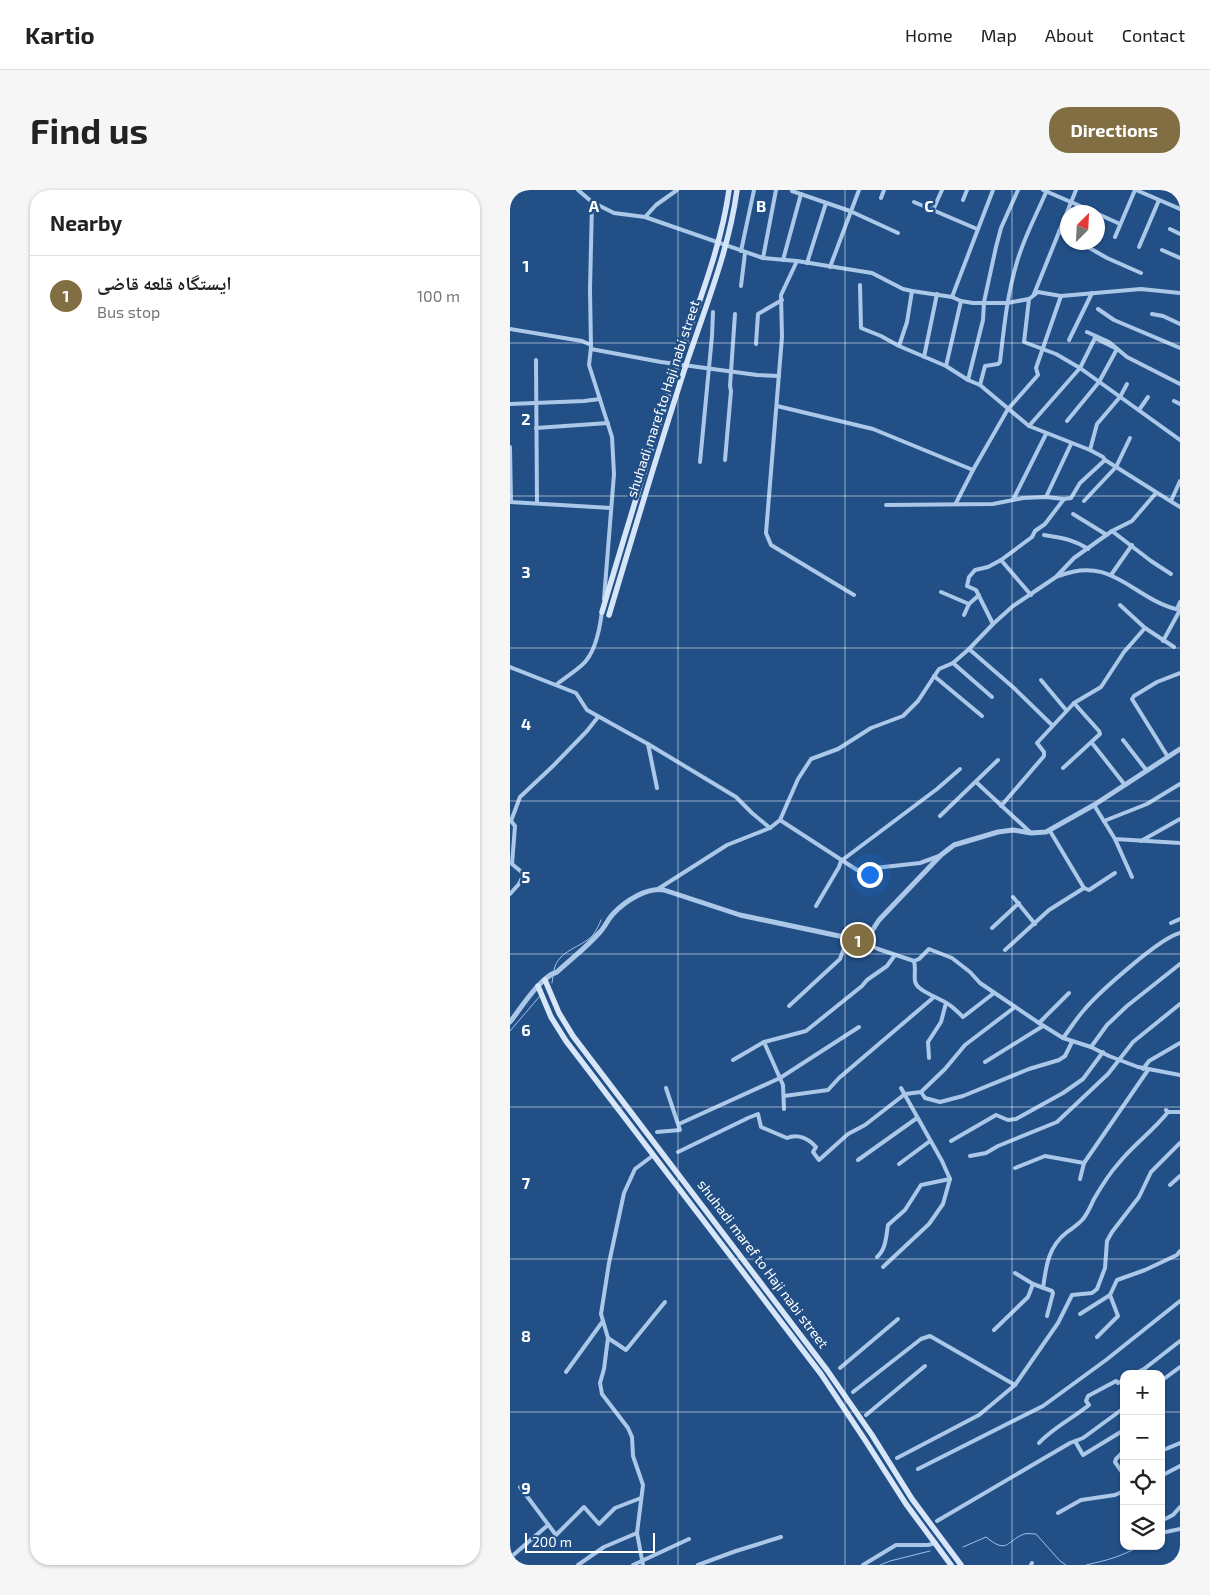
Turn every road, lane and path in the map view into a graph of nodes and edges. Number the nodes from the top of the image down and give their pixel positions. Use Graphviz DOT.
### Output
graph roads {
  1 [pos="578,190"];
  2 [pos="677,190"];
  3 [pos="729,190"];
  4 [pos="737,190"];
  5 [pos="754,190"];
  6 [pos="776,190"];
  7 [pos="792,190"];
  8 [pos="859,190"];
  9 [pos="884,190"];
  10 [pos="942,190"];
  11 [pos="968,190"];
  12 [pos="993,190"];
  13 [pos="1018,190"];
  14 [pos="1046,190"];
  15 [pos="1076,190"];
  16 [pos="1135,190"];
  17 [pos="1150,190"];
  18 [pos="801,194"];
  19 [pos="1149,196"];
  20 [pos="881,198"];
  21 [pos="963,200"];
  22 [pos="1159,200"];
  23 [pos="592,202"];
  24 [pos="914,202"];
  25 [pos="1071,202"];
  26 [pos="826,203"];
  27 [pos="1078,205"];
  28 [pos="1180,209"];
  29 [pos="933,210"];
  30 [pos="850,211"];
  31 [pos="645,217"];
  32 [pos="1105,217"];
  33 [pos="1120,224"];
  34 [pos="977,229"];
  35 [pos="1170,229"];
  36 [pos="1059,231"];
  37 [pos="898,233"];
  38 [pos="1180,234"];
  39 [pos="1115,236"];
  40 [pos="717,242"];
  41 [pos="725,245"];
  42 [pos="1139,247"];
  43 [pos="1094,250"];
  44 [pos="1162,250"];
  45 [pos="743,252"];
  46 [pos="763,258"];
  47 [pos="1180,258"];
  48 [pos="783,260"];
  49 [pos="797,261"];
  50 [pos="807,263"];
  51 [pos="830,267"];
  52 [pos="1141,273"];
  53 [pos="860,285"];
  54 [pos="741,286"];
  55 [pos="912,291"];
  56 [pos="1092,293"];
  57 [pos="1180,293"];
  58 [pos="936,294"];
  59 [pos="1034,295"];
  60 [pos="1061,296"];
  61 [pos="952,297"];
  62 [pos="1029,299"];
  63 [pos="782,300"];
  64 [pos="961,301"];
  65 [pos="984,302"];
  66 [pos="1007,303"];
  67 [pos="1098,309"];
  68 [pos="713,312"];
  69 [pos="735,314"];
  70 [pos="1152,314"];
  71 [pos="1180,324"];
  72 [pos="510,329"];
  73 [pos="1087,332"];
  74 [pos="1069,340"];
  75 [pos="756,344"];
  76 [pos="899,346"];
  77 [pos="591,347"];
  78 [pos="1180,348"];
  79 [pos="1043,349"];
  80 [pos="924,357"];
  81 [pos="536,360"];
  82 [pos="678,364"];
  83 [pos="686,365"];
  84 [pos="946,366"];
  85 [pos="1080,368"];
  86 [pos="708,369"];
  87 [pos="731,372"];
  88 [pos="779,376"];
  89 [pos="968,380"];
  90 [pos="1099,382"];
  91 [pos="1127,384"];
  92 [pos="1180,384"];
  93 [pos="980,386"];
  94 [pos="1120,397"];
  95 [pos="1148,397"];
  96 [pos="600,399"];
  97 [pos="1174,401"];
  98 [pos="536,403"];
  99 [pos="510,404"];
  100 [pos="1180,404"];
  101 [pos="777,406"];
  102 [pos="1008,409"];
  103 [pos="1139,410"];
  104 [pos="1067,422"];
  105 [pos="608,423"];
  106 [pos="1029,426"];
  107 [pos="536,428"];
  108 [pos="1046,434"];
  109 [pos="1130,438"];
  110 [pos="1180,440"];
  111 [pos="1071,444"];
  112 [pos="510,447"];
  113 [pos="1090,450"];
  114 [pos="725,460"];
  115 [pos="1105,460"];
  116 [pos="700,462"];
  117 [pos="1116,467"];
  118 [pos="973,470"];
  119 [pos="1180,481"];
  120 [pos="1156,493"];
  121 [pos="1046,496"];
  122 [pos="1064,499"];
  123 [pos="1013,500"];
  124 [pos="1084,501"];
  125 [pos="1170,501"];
  126 [pos="511,502"];
  127 [pos="537,503"];
  128 [pos="956,503"];
  129 [pos="886,505"];
  130 [pos="1180,507"];
  131 [pos="611,508"];
  132 [pos="1073,514"];
  133 [pos="1112,531"];
  134 [pos="1044,535"];
  135 [pos="1107,535"];
  136 [pos="1132,545"];
  137 [pos="1088,550"];
  138 [pos="1001,560"];
  139 [pos="1171,574"];
  140 [pos="1111,575"];
  141 [pos="1056,577"];
  142 [pos="941,592"];
  143 [pos="854,595"];
  144 [pos="979,595"];
  145 [pos="1031,595"];
  146 [pos="1180,602"];
  147 [pos="969,604"];
  148 [pos="1120,605"];
  149 [pos="1179,610"];
  150 [pos="602,612"];
  151 [pos="610,615"];
  152 [pos="964,615"];
  153 [pos="993,624"];
  154 [pos="1145,628"];
  155 [pos="1163,640"];
  156 [pos="1174,647"];
  157 [pos="970,649"];
  158 [pos="953,663"];
  159 [pos="510,667"];
  160 [pos="1180,673"];
  161 [pos="934,676"];
  162 [pos="1041,680"];
  163 [pos="557,684"];
  164 [pos="992,697"];
  165 [pos="1074,702"];
  166 [pos="1066,710"];
  167 [pos="982,716"];
  168 [pos="598,717"];
  169 [pos="1052,725"];
  170 [pos="1123,740"];
  171 [pos="1092,743"];
  172 [pos="648,744"];
  173 [pos="1180,749"];
  174 [pos="1168,757"];
  175 [pos="998,760"];
  176 [pos="1063,768"];
  177 [pos="960,769"];
  178 [pos="1147,771"];
  179 [pos="976,782"];
  180 [pos="1180,784"];
  181 [pos="1125,785"];
  182 [pos="657,788"];
  183 [pos="1094,805"];
  184 [pos="1001,806"];
  185 [pos="940,816"];
  186 [pos="1180,819"];
  187 [pos="780,820"];
  188 [pos="1104,821"];
  189 [pos="770,828"];
  190 [pos="1050,830"];
  191 [pos="1031,833"];
  192 [pos="1115,839"];
  193 [pos="1142,841"];
  194 [pos="1180,843"];
  195 [pos="942,855"];
  196 [pos="841,861"];
  197 [pos="1115,873"];
  198 [pos="1132,877"];
  199 [pos="1084,888"];
  200 [pos="658,889"];
  201 [pos="510,894"];
  202 [pos="1013,897"];
  203 [pos="1019,903"];
  204 [pos="816,906"];
  205 [pos="1180,919"];
  206 [pos="1171,923"];
  207 [pos="1034,924"];
  208 [pos="992,928"];
  209 [pos="1180,933"];
  210 [pos="848,937"];
  211 [pos="858,940"];
  212 [pos="1005,950"];
  213 [pos="895,955"];
  214 [pos="914,961"];
  215 [pos="1180,964"];
  216 [pos="544,980"];
  217 [pos="538,986"];
  218 [pos="994,993"];
  219 [pos="1069,993"];
  220 [pos="934,997"];
  221 [pos="946,1003"];
  222 [pos="1180,1004"];
  223 [pos="789,1006"];
  224 [pos="1015,1008"];
  225 [pos="510,1022"];
  226 [pos="1039,1023"];
  227 [pos="1043,1026"];
  228 [pos="859,1027"];
  229 [pos="1063,1038"];
  230 [pos="764,1042"];
  231 [pos="1072,1042"];
  232 [pos="1180,1043"];
  233 [pos="1091,1047"];
  234 [pos="1103,1052"];
  235 [pos="929,1058"];
  236 [pos="733,1060"];
  237 [pos="1120,1061"];
  238 [pos="985,1062"];
  239 [pos="1146,1069"];
  240 [pos="1180,1075"];
  241 [pos="780,1078"];
  242 [pos="666,1088"];
  243 [pos="901,1088"];
  244 [pos="921,1092"];
  245 [pos="905,1094"];
  246 [pos="784,1096"];
  247 [pos="784,1109"];
  248 [pos="1180,1112"];
  249 [pos="917,1118"];
  250 [pos="679,1124"];
  251 [pos="657,1132"];
  252 [pos="930,1141"];
  253 [pos="951,1141"];
  254 [pos="1180,1143"];
  255 [pos="678,1152"];
  256 [pos="970,1156"];
  257 [pos="651,1157"];
  258 [pos="858,1160"];
  259 [pos="1084,1163"];
  260 [pos="899,1164"];
  261 [pos="1015,1168"];
  262 [pos="1180,1176"];
  263 [pos="950,1179"];
  264 [pos="1080,1179"];
  265 [pos="1170,1185"];
  266 [pos="1180,1251"];
  267 [pos="877,1257"];
  268 [pos="883,1267"];
  269 [pos="1015,1273"];
  270 [pos="1033,1284"];
  271 [pos="1043,1288"];
  272 [pos="1110,1296"];
  273 [pos="1180,1301"];
  274 [pos="665,1302"];
  275 [pos="1080,1314"];
  276 [pos="1047,1316"];
  277 [pos="898,1319"];
  278 [pos="603,1321"];
  279 [pos="994,1330"];
  280 [pos="1097,1337"];
  281 [pos="608,1338"];
  282 [pos="1180,1341"];
  283 [pos="925,1366"];
  284 [pos="1180,1367"];
  285 [pos="840,1368"];
  286 [pos="1142,1370"];
  287 [pos="566,1372"];
  288 [pos="1165,1379"];
  289 [pos="1120,1382"];
  290 [pos="1015,1385"];
  291 [pos="853,1392"];
  292 [pos="1120,1411"];
  293 [pos="866,1415"];
  294 [pos="1120,1432"];
  295 [pos="1075,1441"];
  296 [pos="1039,1443"];
  297 [pos="1180,1443"];
  298 [pos="1165,1450"];
  299 [pos="1120,1455"];
  300 [pos="897,1458"];
  301 [pos="1180,1466"];
  302 [pos="918,1469"];
  303 [pos="1120,1469"];
  304 [pos="1165,1474"];
  305 [pos="520,1487"];
  306 [pos="1120,1493"];
  307 [pos="641,1498"];
  308 [pos="1180,1507"];
  309 [pos="1058,1513"];
  310 [pos="1165,1519"];
  311 [pos="938,1521"];
  312 [pos="548,1525"];
  313 [pos="1180,1529"];
  314 [pos="1165,1532"];
  315 [pos="636,1533"];
  316 [pos="781,1538"];
  317 [pos="690,1539"];
  318 [pos="936,1543"];
  319 [pos="641,1560"];
  320 [pos="516,1565"];
  321 [pos="578,1565"];
  322 [pos="633,1565"];
  323 [pos="643,1565"];
  324 [pos="698,1565"];
  325 [pos="863,1565"];
  326 [pos="951,1565"];
  327 [pos="961,1565"];
  1 -- 23 [label="street"];
  2 -- 31 [label="street"];
  3 -- 40 [label="main road"];
  4 -- 41 [label="main road, shuhadi maref to Haji nabi street"];
  5 -- 45 [label="street"];
  6 -- 46 [label="street"];
  7 -- 18 [label="street"];
  8 -- 30 [label="street"];
  9 -- 20 [label="street"];
  10 -- 29 [label="street"];
  11 -- 21 [label="street"];
  12 -- 34 [label="street"];
  13 -- 65 [label="street"];
  14 -- 25 [label="street"];
  14 -- 66 [label="street"];
  15 -- 25 [label="street"];
  16 -- 19 [label="street"];
  16 -- 33 [label="street"];
  17 -- 19 [label="street"];
  18 -- 26 [label="street"];
  18 -- 48 [label="street"];
  19 -- 22 [label="street"];
  22 -- 28 [label="street"];
  22 -- 42 [label="street"];
  23 -- 31 [label="street"];
  23 -- 77 [label="street"];
  24 -- 29 [label="street"];
  25 -- 27 [label="street"];
  25 -- 36 [label="street"];
  26 -- 30 [label="street"];
  26 -- 50 [label="street"];
  29 -- 34 [label="street"];
  30 -- 37 [label="street"];
  30 -- 51 [label="street"];
  31 -- 40 [label="street"];
  32 -- 33 [label="street"];
  33 -- 39 [label="street"];
  34 -- 61 [label="street"];
  35 -- 38 [label="street"];
  36 -- 59 [label="street"];
  40 -- 41 [label="street"];
  40 -- 82 [label="main road"];
  41 -- 45 [label="street"];
  41 -- 83 [label="main road, shuhadi maref to Haji nabi street"];
  43 -- 52 [label="street"];
  44 -- 47 [label="street"];
  45 -- 46 [label="street"];
  45 -- 54 [label="street"];
  46 -- 48 [label="street"];
  48 -- 49 [label="street"];
  49 -- 50 [label="street"];
  49 -- 63 [label="street"];
  50 -- 51 [label="street"];
  51 -- 55 [label="street"];
  53 -- 76 [label="street"];
  55 -- 58 [label="street"];
  55 -- 76 [label="street"];
  56 -- 57 [label="street"];
  56 -- 60 [label="street"];
  56 -- 74 [label="street"];
  58 -- 61 [label="street"];
  58 -- 80 [label="street"];
  59 -- 60 [label="street"];
  59 -- 62 [label="street"];
  60 -- 79 [label="street"];
  61 -- 64 [label="street"];
  62 -- 66 [label="street"];
  62 -- 79 [label="street"];
  63 -- 75 [label="street"];
  63 -- 88 [label="street"];
  64 -- 65 [label="street"];
  64 -- 84 [label="street"];
  65 -- 66 [label="street"];
  65 -- 89 [label="street"];
  66 -- 93 [label="street"];
  67 -- 78 [label="street"];
  68 -- 86 [label="street"];
  69 -- 87 [label="street"];
  70 -- 71 [label="street"];
  72 -- 77 [label="street"];
  73 -- 92 [label="street"];
  76 -- 80 [label="street"];
  77 -- 82 [label="street"];
  77 -- 96 [label="street"];
  79 -- 85 [label="street"];
  79 -- 102 [label="street"];
  80 -- 84 [label="street"];
  81 -- 98 [label="street"];
  82 -- 83 [label="street"];
  82 -- 150 [label="main road"];
  83 -- 86 [label="street"];
  83 -- 151 [label="main road, shuhadi maref to Haji nabi street"];
  84 -- 89 [label="street"];
  85 -- 90 [label="street"];
  85 -- 90 [label="street"];
  85 -- 106 [label="street"];
  86 -- 87 [label="street"];
  86 -- 116 [label="street"];
  87 -- 88 [label="street"];
  87 -- 114 [label="street"];
  88 -- 101 [label="street"];
  89 -- 93 [label="street"];
  90 -- 94 [label="street"];
  90 -- 104 [label="street"];
  91 -- 94 [label="street"];
  93 -- 102 [label="street"];
  94 -- 103 [label="street"];
  94 -- 113 [label="street"];
  95 -- 103 [label="street"];
  96 -- 98 [label="street"];
  96 -- 105 [label="street"];
  97 -- 100 [label="street"];
  98 -- 99 [label="street"];
  98 -- 107 [label="street"];
  101 -- 118 [label="street"];
  101 -- 143 [label="street"];
  102 -- 106 [label="street"];
  102 -- 118 [label="street"];
  103 -- 110 [label="street"];
  105 -- 107 [label="street"];
  105 -- 131 [label="street"];
  106 -- 108 [label="street"];
  107 -- 127 [label="street"];
  108 -- 111 [label="street"];
  108 -- 123 [label="street"];
  109 -- 117 [label="street"];
  111 -- 113 [label="street"];
  111 -- 121 [label="street"];
  112 -- 126 [label="street"];
  113 -- 115 [label="street"];
  115 -- 117 [label="street"];
  115 -- 122 [label="street"];
  117 -- 120 [label="street"];
  117 -- 124 [label="street"];
  118 -- 128 [label="street"];
  119 -- 125 [label="street"];
  120 -- 125 [label="street"];
  120 -- 133 [label="street"];
  121 -- 122 [label="street"];
  121 -- 123 [label="street"];
  122 -- 138 [label="street"];
  123 -- 128 [label="street"];
  125 -- 130 [label="street"];
  126 -- 127 [label="street"];
  127 -- 131 [label="street"];
  128 -- 129 [label="street"];
  131 -- 150 [label="street"];
  132 -- 135 [label="street"];
  133 -- 135 [label="street"];
  133 -- 136 [label="street"];
  134 -- 137 [label="street"];
  135 -- 137 [label="street"];
  136 -- 139 [label="street"];
  136 -- 140 [label="street"];
  137 -- 141 [label="street"];
  138 -- 144 [label="street"];
  138 -- 145 [label="street"];
  140 -- 141 [label="street"];
  140 -- 149 [label="street"];
  141 -- 145 [label="street"];
  142 -- 147 [label="street"];
  144 -- 147 [label="street"];
  144 -- 153 [label="street"];
  145 -- 153 [label="street"];
  146 -- 149 [label="street"];
  147 -- 152 [label="street"];
  148 -- 154 [label="street"];
  149 -- 155 [label="street"];
  150 -- 163 [label="street"];
  153 -- 157 [label="street"];
  154 -- 155 [label="street"];
  154 -- 165 [label="street"];
  155 -- 156 [label="street"];
  157 -- 158 [label="street"];
  157 -- 169 [label="street"];
  158 -- 161 [label="street"];
  158 -- 164 [label="street"];
  159 -- 163 [label="street"];
  160 -- 174 [label="street"];
  161 -- 167 [label="street"];
  161 -- 187 [label="street"];
  162 -- 166 [label="street"];
  163 -- 168 [label="street"];
  165 -- 166 [label="street"];
  165 -- 171 [label="street"];
  166 -- 169 [label="street"];
  168 -- 172 [label="street"];
  168 -- 201 [label="street"];
  169 -- 184 [label="street"];
  170 -- 178 [label="street"];
  171 -- 176 [label="street"];
  171 -- 181 [label="street"];
  172 -- 182 [label="street"];
  172 -- 189 [label="street"];
  173 -- 174 [label="street"];
  174 -- 178 [label="street"];
  175 -- 179 [label="street"];
  177 -- 196 [label="street"];
  178 -- 181 [label="street"];
  179 -- 184 [label="street"];
  179 -- 185 [label="street"];
  180 -- 188 [label="street"];
  181 -- 183 [label="street"];
  183 -- 188 [label="street"];
  183 -- 190 [label="street"];
  184 -- 191 [label="street"];
  186 -- 193 [label="street"];
  187 -- 189 [label="street"];
  187 -- 196 [label="street"];
  188 -- 192 [label="street"];
  189 -- 200 [label="street"];
  190 -- 191 [label="street"];
  190 -- 199 [label="street"];
  191 -- 195 [label="street"];
  192 -- 193 [label="street"];
  192 -- 198 [label="street"];
  193 -- 194 [label="street"];
  195 -- 196 [label="street"];
  195 -- 211 [label="street"];
  196 -- 204 [label="street"];
  197 -- 199 [label="street"];
  199 -- 207 [label="street"];
  200 -- 210 [label="street"];
  200 -- 216 [label="street"];
  202 -- 203 [label="street"];
  203 -- 207 [label="street"];
  203 -- 208 [label="street"];
  205 -- 206 [label="street"];
  207 -- 212 [label="street"];
  209 -- 229 [label="street"];
  210 -- 211 [label="street"];
  210 -- 223 [label="street"];
  211 -- 213 [label="street"];
  213 -- 214 [label="street"];
  213 -- 230 [label="street"];
  214 -- 218 [label="street"];
  214 -- 220 [label="street"];
  215 -- 233 [label="street"];
  216 -- 217 [label="street"];
  216 -- 327 [label="main road, shuhadi maref to Haji nabi street"];
  217 -- 225 [label="street"];
  217 -- 318 [label="main road"];
  218 -- 221 [label="street"];
  218 -- 224 [label="street"];
  219 -- 226 [label="street"];
  220 -- 221 [label="street"];
  220 -- 246 [label="street"];
  221 -- 235 [label="street"];
  222 -- 237 [label="street"];
  224 -- 226 [label="street"];
  224 -- 244 [label="street"];
  226 -- 227 [label="street"];
  227 -- 229 [label="street"];
  227 -- 238 [label="street"];
  228 -- 241 [label="street"];
  229 -- 231 [label="street"];
  230 -- 236 [label="street"];
  230 -- 241 [label="street"];
  231 -- 233 [label="street"];
  231 -- 244 [label="street"];
  232 -- 239 [label="street"];
  233 -- 234 [label="street"];
  234 -- 237 [label="street"];
  234 -- 253 [label="street"];
  237 -- 239 [label="street"];
  237 -- 256 [label="street"];
  239 -- 240 [label="street"];
  239 -- 259 [label="street"];
  241 -- 246 [label="street"];
  241 -- 250 [label="street"];
  242 -- 250 [label="street"];
  243 -- 245 [label="street"];
  244 -- 245 [label="street"];
  245 -- 249 [label="street"];
  245 -- 255 [label="street"];
  246 -- 247 [label="street"];
  248 -- 271 [label="street"];
  249 -- 252 [label="street"];
  249 -- 258 [label="street"];
  250 -- 251 [label="street"];
  252 -- 260 [label="street"];
  252 -- 263 [label="street"];
  254 -- 290 [label="street"];
  257 -- 278 [label="street"];
  259 -- 261 [label="street"];
  259 -- 264 [label="street"];
  262 -- 265 [label="street"];
  263 -- 267 [label="street"];
  263 -- 268 [label="street"];
  266 -- 272 [label="street"];
  269 -- 270 [label="street"];
  270 -- 271 [label="street"];
  270 -- 279 [label="street"];
  271 -- 276 [label="street"];
  272 -- 275 [label="street"];
  272 -- 280 [label="street"];
  273 -- 302 [label="street"];
  274 -- 281 [label="street"];
  277 -- 285 [label="street"];
  278 -- 281 [label="street"];
  278 -- 287 [label="street"];
  281 -- 307 [label="street"];
  282 -- 286 [label="street"];
  283 -- 293 [label="street"];
  284 -- 288 [label="street"];
  289 -- 296 [label="street"];
  290 -- 291 [label="street"];
  290 -- 300 [label="street"];
  292 -- 295 [label="street"];
  294 -- 295 [label="street"];
  295 -- 311 [label="street"];
  297 -- 298 [label="street"];
  299 -- 303 [label="street"];
  301 -- 304 [label="street"];
  305 -- 312 [label="street"];
  306 -- 309 [label="street"];
  307 -- 312 [label="street"];
  307 -- 315 [label="street"];
  308 -- 310 [label="street"];
  312 -- 320 [label="street"];
  313 -- 314 [label="street"];
  315 -- 319 [label="street"];
  315 -- 321 [label="street"];
  316 -- 324 [label="street"];
  317 -- 319 [label="street"];
  318 -- 325 [label="street"];
  318 -- 326 [label="main road"];
  319 -- 322 [label="street"];
  319 -- 323 [label="street"];
}
